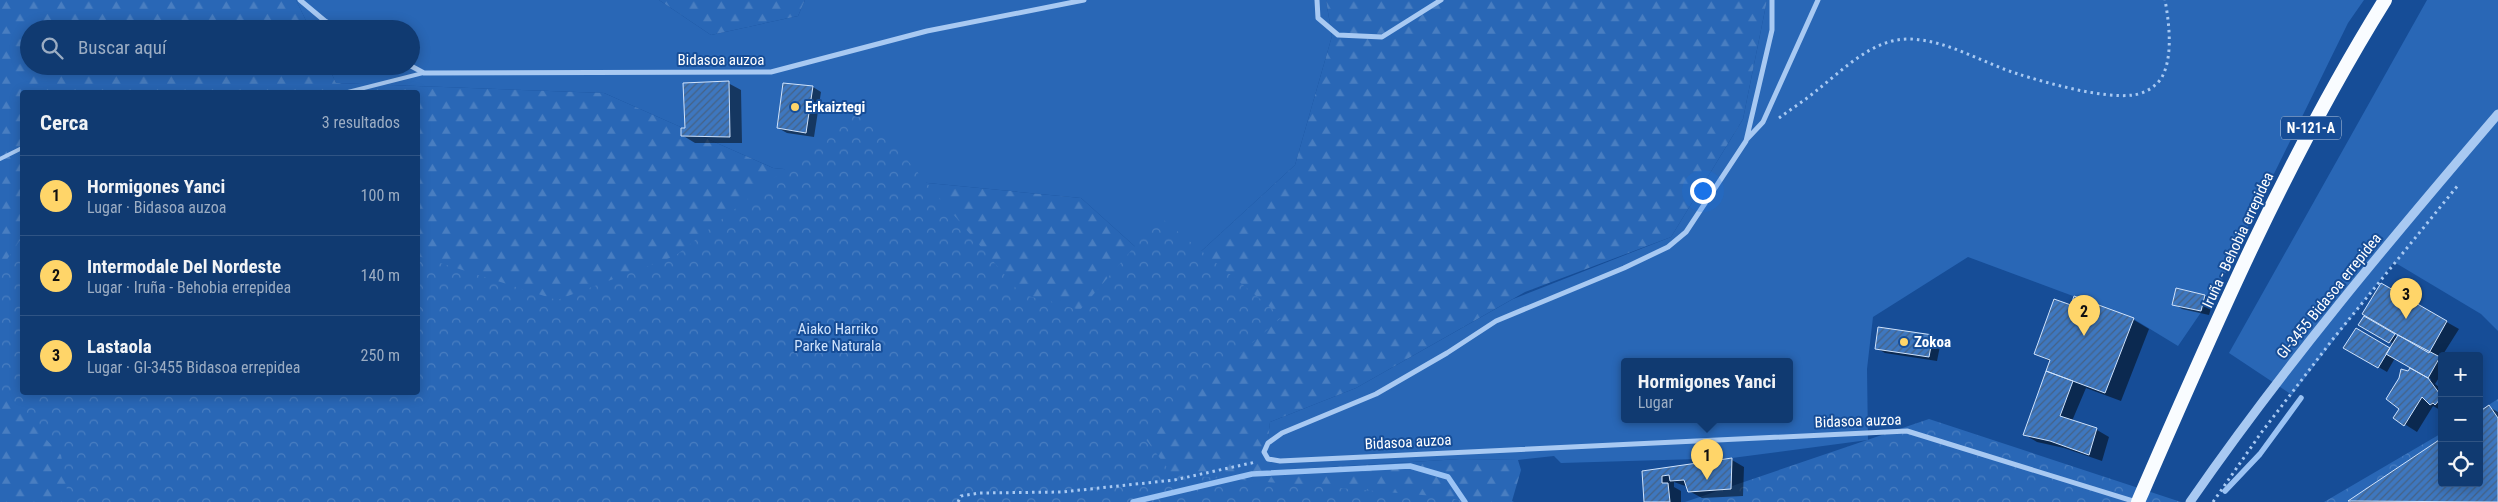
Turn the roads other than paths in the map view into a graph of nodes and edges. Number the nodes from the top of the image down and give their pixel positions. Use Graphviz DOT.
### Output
graph roads {
  1 [pos="300,0"];
  2 [pos="1084,0"];
  3 [pos="1317,0"];
  4 [pos="1442,0"];
  5 [pos="1772,0"];
  6 [pos="1818,0"];
  7 [pos="2385,0"];
  8 [pos="324,20"];
  9 [pos="420,71"];
  10 [pos="424,73"];
  11 [pos="420,74"];
  12 [pos="416,75"];
  13 [pos="356,90"];
  14 [pos="2498,114"];
  15 [pos="1746,141"];
  16 [pos="20,149"];
  17 [pos="0,159"];
  18 [pos="2137,502"];
  19 [pos="2190,502"];
  1 -- 8 [label="street"];
  2 -- 10 [label="street, Bidasoa auzoa"];
  3 -- 4 [label="street"];
  5 -- 15 [label="street"];
  6 -- 15 [label="street"];
  7 -- 18 [label="highway, Iruña - Behobia errepidea / N-121-A"];
  9 -- 10 [label="street, Bidasoa auzoa"];
  10 -- 11 [label="lane"];
  12 -- 13 [label="lane"];
  14 -- 19 [label="street, GI-3455 Bidasoa errepidea"];
  15 -- 18 [label="street, Bidasoa auzoa"];
  16 -- 17 [label="lane"];
}
